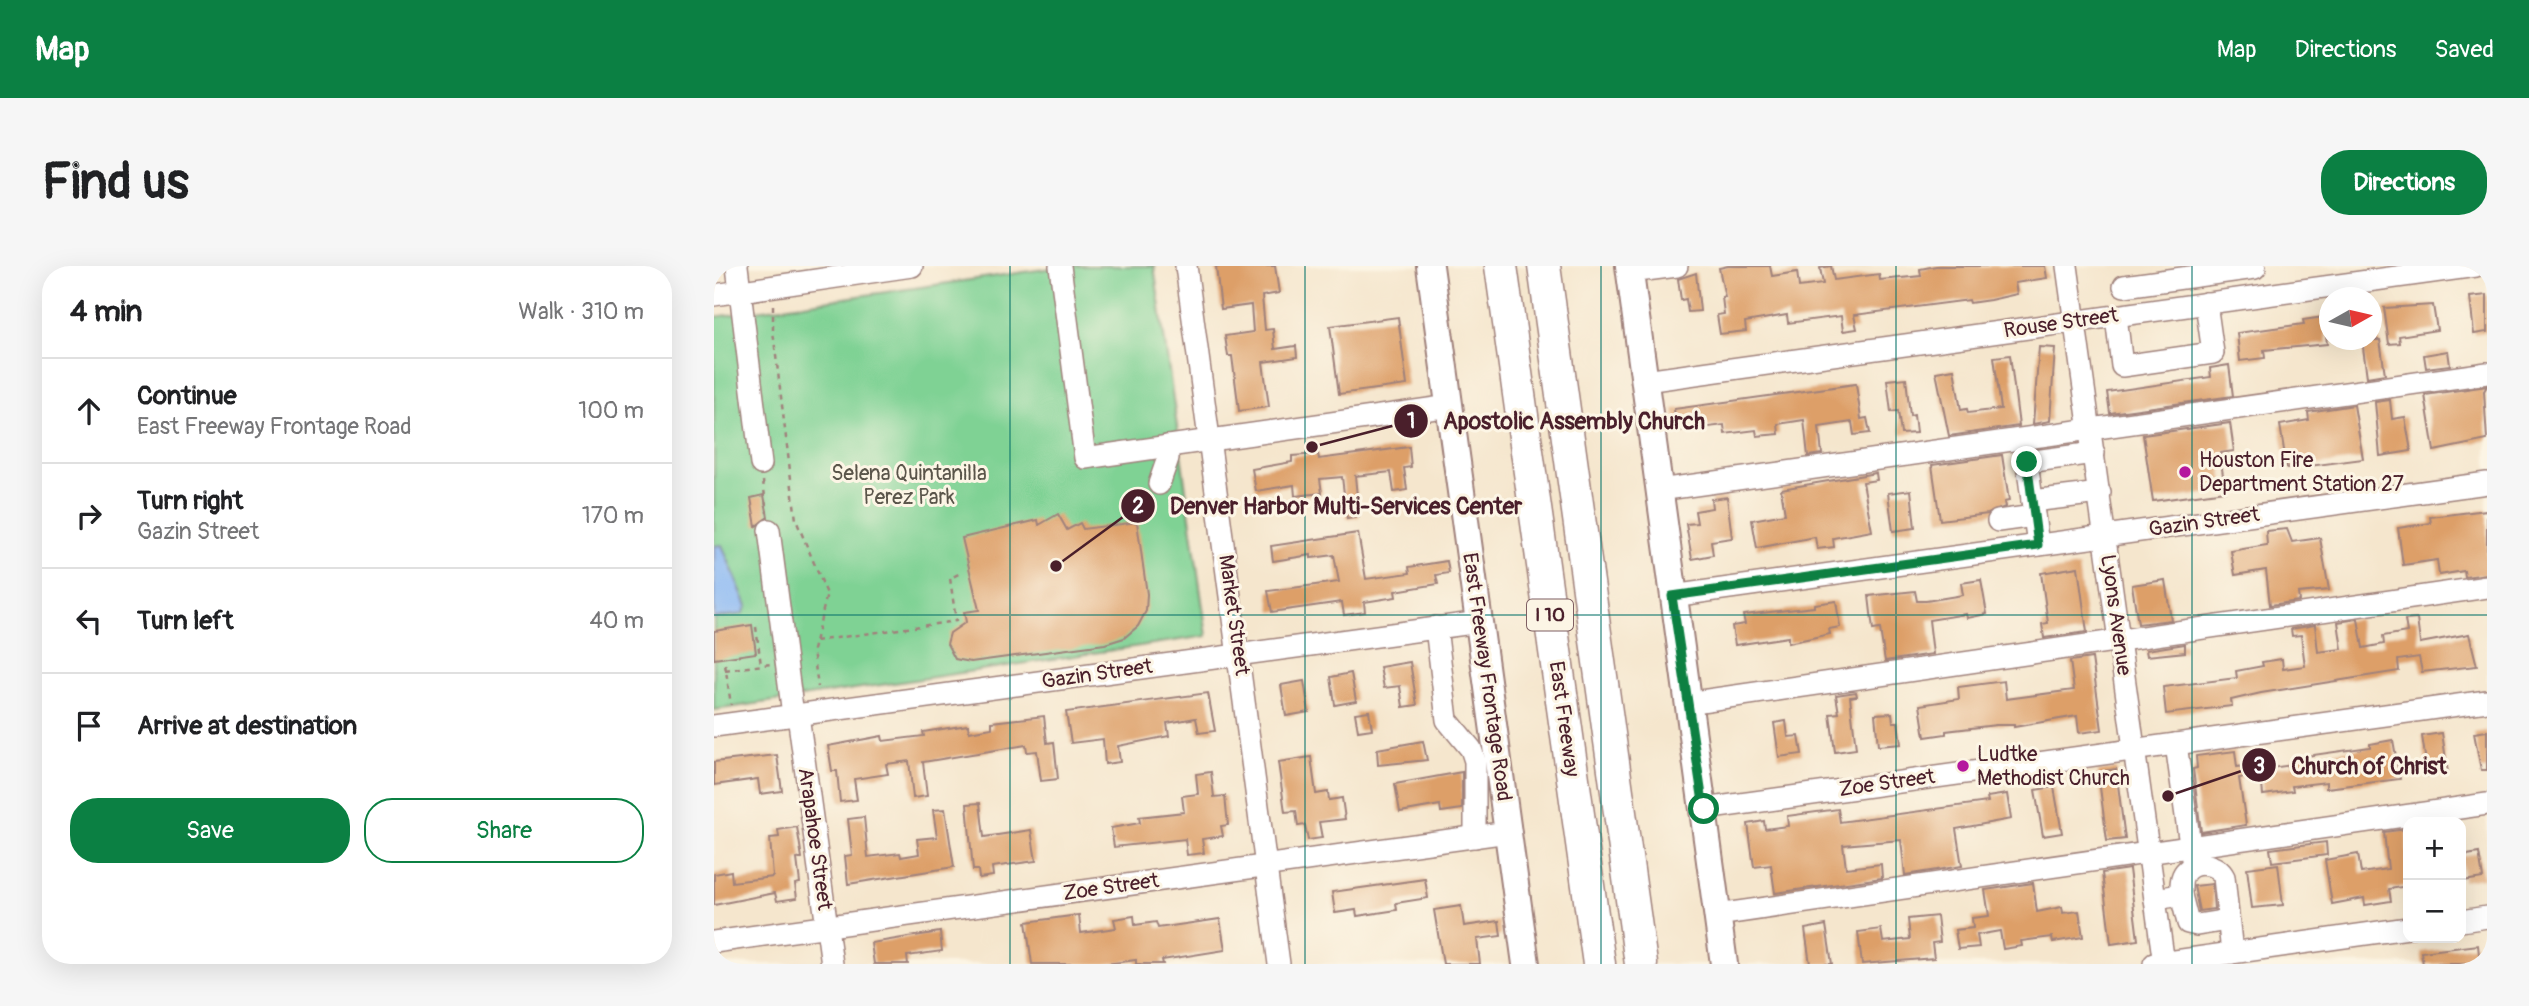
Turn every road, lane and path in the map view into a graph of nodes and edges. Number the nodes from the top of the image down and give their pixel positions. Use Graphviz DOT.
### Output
graph roads {
  1 [pos="737,266"];
  2 [pos="912,266"];
  3 [pos="1060,266"];
  4 [pos="1186,266"];
  5 [pos="1430,266"];
  6 [pos="1501,266"];
  7 [pos="1544,266"];
  8 [pos="1677,266"];
  9 [pos="2067,266"];
  10 [pos="2476,266"];
  11 [pos="2255,268"];
  12 [pos="1630,269"];
  13 [pos="2124,286"];
  14 [pos="741,291"];
  15 [pos="714,295"];
  16 [pos="2206,303"];
  17 [pos="773,304"];
  18 [pos="2116,316"];
  19 [pos="2075,321"];
  20 [pos="2487,373"];
  21 [pos="1645,381"];
  22 [pos="1450,406"];
  23 [pos="2091,429"];
  24 [pos="1210,440"];
  25 [pos="1167,446"];
  26 [pos="2094,453"];
  27 [pos="761,464"];
  28 [pos="1159,484"];
  29 [pos="2487,484"];
  30 [pos="1659,489"];
  31 [pos="2099,494"];
  32 [pos="2033,509"];
  33 [pos="1998,521"];
  34 [pos="769,530"];
  35 [pos="2105,536"];
  36 [pos="2038,545"];
  37 [pos="961,573"];
  38 [pos="2487,587"];
  39 [pos="1672,596"];
  40 [pos="1480,622"];
  41 [pos="756,627"];
  42 [pos="1436,627"];
  43 [pos="2119,640"];
  44 [pos="815,641"];
  45 [pos="1239,654"];
  46 [pos="786,662"];
  47 [pos="725,664"];
  48 [pos="761,665"];
  49 [pos="726,670"];
  50 [pos="818,687"];
  51 [pos="2487,701"];
  52 [pos="1687,703"];
  53 [pos="796,715"];
  54 [pos="736,723"];
  55 [pos="714,726"];
  56 [pos="2176,744"];
  57 [pos="2135,749"];
  58 [pos="2487,804"];
  59 [pos="1704,809"];
  60 [pos="1508,832"];
  61 [pos="1475,837"];
  62 [pos="2149,854"];
  63 [pos="2192,857"];
  64 [pos="1266,866"];
  65 [pos="2181,895"];
  66 [pos="2155,899"];
  67 [pos="1717,915"];
  68 [pos="2487,917"];
  69 [pos="2228,920"];
  70 [pos="2466,920"];
  71 [pos="827,926"];
  72 [pos="2403,929"];
  73 [pos="714,942"];
  74 [pos="2232,953"];
  75 [pos="832,964"];
  76 [pos="1279,964"];
  77 [pos="1527,964"];
  78 [pos="1599,964"];
  79 [pos="1641,964"];
  80 [pos="1724,964"];
  81 [pos="2161,964"];
  1 -- 14 [label="street"];
  2 -- 14 [label="street"];
  3 -- 25 [label="street"];
  4 -- 24 [label="street, Market Street"];
  5 -- 22 [label="main road, East Freeway Frontage Road"];
  6 -- 78 [label="highway, East Freeway / I 10"];
  7 -- 79 [label="highway, East Freeway / I 10"];
  8 -- 12 [label="street"];
  9 -- 19 [label="street, Lyons Avenue"];
  10 -- 16 [label="street, Rouse Street"];
  11 -- 13 [label="street"];
  12 -- 21 [label="main road"];
  14 -- 15 [label="street"];
  14 -- 27 [label="street"];
  16 -- 18 [label="street, Rouse Street"];
  16 -- 18 [label="street"];
  17 -- 44 [label="path"];
  18 -- 19 [label="street, Rouse Street"];
  19 -- 21 [label="street, Rouse Street"];
  19 -- 23 [label="street, Lyons Avenue"];
  20 -- 23 [label="street"];
  21 -- 30 [label="main road"];
  22 -- 24 [label="street"];
  22 -- 40 [label="main road, East Freeway Frontage Road"];
  23 -- 26 [label="street, Lyons Avenue"];
  23 -- 30 [label="street"];
  24 -- 25 [label="street"];
  24 -- 45 [label="street, Market Street"];
  25 -- 28 [label="street"];
  26 -- 31 [label="street, Lyons Avenue"];
  26 -- 32 [label="street"];
  27 -- 34 [label="path"];
  29 -- 35 [label="street, Gazin Street"];
  30 -- 39 [label="main road"];
  31 -- 32 [label="street"];
  31 -- 35 [label="street, Lyons Avenue"];
  32 -- 33 [label="street"];
  32 -- 36 [label="street"];
  34 -- 46 [label="street, Arapahoe Street"];
  35 -- 36 [label="street, Gazin Street"];
  35 -- 43 [label="street, Lyons Avenue"];
  36 -- 39 [label="street, Gazin Street"];
  37 -- 44 [label="path"];
  38 -- 43 [label="street"];
  39 -- 52 [label="main road"];
  40 -- 42 [label="street, Gazin Street"];
  40 -- 60 [label="main road, East Freeway Frontage Road"];
  41 -- 48 [label="path"];
  42 -- 45 [label="street, Gazin Street"];
  42 -- 61 [label="street"];
  43 -- 52 [label="street"];
  43 -- 57 [label="street, Lyons Avenue"];
  44 -- 50 [label="path"];
  45 -- 53 [label="street, Gazin Street"];
  45 -- 64 [label="street, Market Street"];
  46 -- 48 [label="path"];
  46 -- 53 [label="street, Arapahoe Street"];
  47 -- 49 [label="path"];
  48 -- 49 [label="path"];
  49 -- 54 [label="path"];
  51 -- 56 [label="street, Zoe Street"];
  52 -- 59 [label="main road"];
  53 -- 54 [label="street, Gazin Street"];
  53 -- 71 [label="street, Arapahoe Street"];
  54 -- 55 [label="street, Gazin Street"];
  56 -- 57 [label="street, Zoe Street"];
  56 -- 63 [label="street"];
  57 -- 59 [label="street, Zoe Street"];
  57 -- 62 [label="street, Lyons Avenue"];
  58 -- 63 [label="street"];
  59 -- 67 [label="main road"];
  60 -- 61 [label="street, Zoe Street"];
  60 -- 77 [label="main road, East Freeway Frontage Road"];
  61 -- 64 [label="street, Zoe Street"];
  62 -- 63 [label="street"];
  62 -- 66 [label="street, Lyons Avenue"];
  62 -- 67 [label="street"];
  63 -- 65 [label="street"];
  63 -- 69 [label="street"];
  64 -- 71 [label="street, Zoe Street"];
  64 -- 76 [label="street, Market Street"];
  65 -- 66 [label="street"];
  65 -- 69 [label="street"];
  66 -- 81 [label="street, Lyons Avenue"];
  67 -- 80 [label="main road"];
  68 -- 70 [label="street"];
  69 -- 74 [label="street"];
  71 -- 73 [label="street, Zoe Street"];
  71 -- 75 [label="street, Arapahoe Street"];
  72 -- 74 [label="street"];
  74 -- 81 [label="street"];
}
